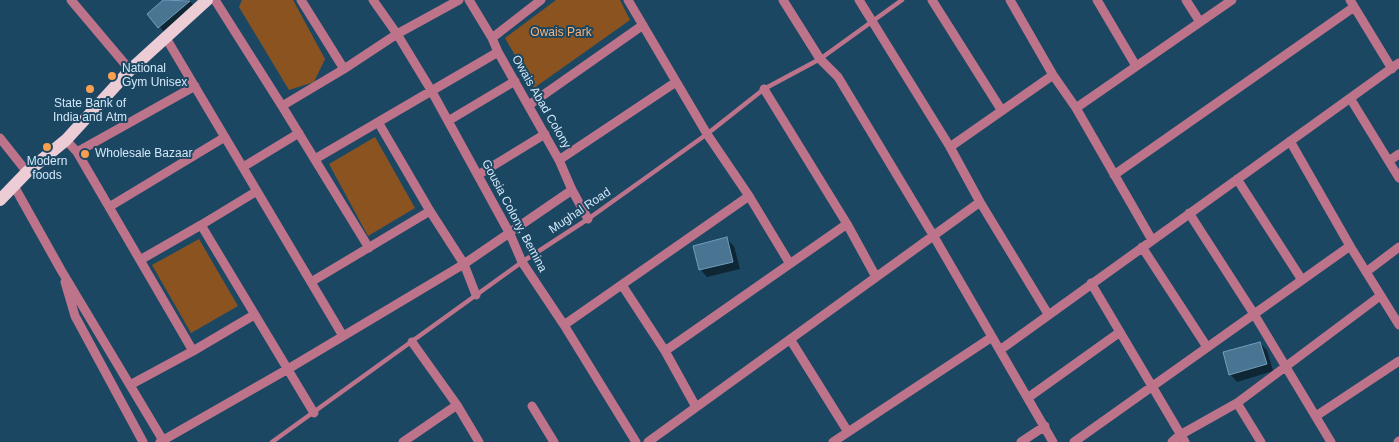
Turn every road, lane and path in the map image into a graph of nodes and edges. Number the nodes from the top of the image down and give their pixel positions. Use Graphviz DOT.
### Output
graph roads {
  1 [pos="71,0"];
  2 [pos="207,0"];
  3 [pos="214,0"];
  4 [pos="301,0"];
  5 [pos="373,0"];
  6 [pos="459,0"];
  7 [pos="469,0"];
  8 [pos="541,0"];
  9 [pos="628,0"];
  10 [pos="783,0"];
  11 [pos="859,0"];
  12 [pos="902,0"];
  13 [pos="932,0"];
  14 [pos="1010,0"];
  15 [pos="1098,0"];
  16 [pos="1186,0"];
  17 [pos="1232,0"];
  18 [pos="1352,3"];
  19 [pos="872,22"];
  20 [pos="1200,22"];
  21 [pos="643,25"];
  22 [pos="396,34"];
  23 [pos="166,38"];
  24 [pos="492,38"];
  25 [pos="498,52"];
  26 [pos="820,59"];
  27 [pos="1136,66"];
  28 [pos="1395,66"];
  29 [pos="344,69"];
  30 [pos="130,70"];
  31 [pos="1052,75"];
  32 [pos="515,81"];
  33 [pos="676,82"];
  34 [pos="195,86"];
  35 [pos="764,89"];
  36 [pos="431,90"];
  37 [pos="1350,98"];
  38 [pos="529,104"];
  39 [pos="282,106"];
  40 [pos="1076,108"];
  41 [pos="1002,111"];
  42 [pos="448,121"];
  43 [pos="378,122"];
  44 [pos="299,133"];
  45 [pos="545,134"];
  46 [pos="707,134"];
  47 [pos="225,137"];
  48 [pos="0,138"];
  49 [pos="66,140"];
  50 [pos="1290,141"];
  51 [pos="950,147"];
  52 [pos="77,152"];
  53 [pos="1399,154"];
  54 [pos="315,159"];
  55 [pos="559,160"];
  56 [pos="1388,162"];
  57 [pos="243,167"];
  58 [pos="27,172"];
  59 [pos="1114,174"];
  60 [pos="478,175"];
  61 [pos="1399,178"];
  62 [pos="1237,179"];
  63 [pos="14,186"];
  64 [pos="572,190"];
  65 [pos="257,191"];
  66 [pos="749,196"];
  67 [pos="0,200"];
  68 [pos="980,202"];
  69 [pos="109,207"];
  70 [pos="430,211"];
  71 [pos="1189,213"];
  72 [pos="588,219"];
  73 [pos="847,224"];
  74 [pos="201,225"];
  75 [pos="510,234"];
  76 [pos="933,235"];
  77 [pos="1152,240"];
  78 [pos="1350,246"];
  79 [pos="1142,247"];
  80 [pos="1399,247"];
  81 [pos="369,248"];
  82 [pos="140,260"];
  83 [pos="522,262"];
  84 [pos="464,264"];
  85 [pos="790,264"];
  86 [pos="61,270"];
  87 [pos="1366,272"];
  88 [pos="876,277"];
  89 [pos="1302,280"];
  90 [pos="311,282"];
  91 [pos="1091,283"];
  92 [pos="622,284"];
  93 [pos="476,295"];
  94 [pos="1380,296"];
  95 [pos="1048,314"];
  96 [pos="1254,314"];
  97 [pos="254,315"];
  98 [pos="564,325"];
  99 [pos="1399,325"];
  100 [pos="1120,332"];
  101 [pos="343,336"];
  102 [pos="992,338"];
  103 [pos="790,340"];
  104 [pos="412,342"];
  105 [pos="1208,347"];
  106 [pos="1000,350"];
  107 [pos="193,351"];
  108 [pos="665,352"];
  109 [pos="1399,362"];
  110 [pos="1286,367"];
  111 [pos="288,369"];
  112 [pos="130,385"];
  113 [pos="1152,387"];
  114 [pos="1028,398"];
  115 [pos="1237,403"];
  116 [pos="456,405"];
  117 [pos="532,406"];
  118 [pos="696,407"];
  119 [pos="314,413"];
  120 [pos="1316,416"];
  121 [pos="1045,426"];
  122 [pos="848,432"];
  123 [pos="1182,439"];
  124 [pos="162,441"];
  125 [pos="650,441"];
  126 [pos="143,442"];
  127 [pos="272,442"];
  128 [pos="403,442"];
  129 [pos="479,442"];
  130 [pos="554,442"];
  131 [pos="636,442"];
  132 [pos="833,442"];
  133 [pos="1021,442"];
  134 [pos="1053,442"];
  135 [pos="1074,442"];
  136 [pos="1172,442"];
  137 [pos="1261,442"];
  138 [pos="1331,442"];
  1 -- 30 [label="street"];
  2 -- 23 [label="main road"];
  3 -- 39 [label="street"];
  4 -- 29 [label="street"];
  5 -- 22 [label="street, Gousia Colony, Bemina"];
  6 -- 22 [label="street"];
  7 -- 24 [label="street, Owais Abad Colony"];
  8 -- 24 [label="street"];
  9 -- 21 [label="street"];
  10 -- 26 [label="street"];
  11 -- 19 [label="street"];
  12 -- 19 [label="lane, Mughal Road"];
  13 -- 41 [label="street"];
  14 -- 31 [label="street"];
  15 -- 27 [label="street"];
  16 -- 20 [label="street"];
  17 -- 20 [label="street"];
  18 -- 28 [label="street"];
  18 -- 59 [label="street"];
  19 -- 26 [label="lane, Mughal Road"];
  19 -- 51 [label="street"];
  20 -- 27 [label="street"];
  21 -- 33 [label="street"];
  21 -- 38 [label="street"];
  22 -- 29 [label="street"];
  22 -- 36 [label="street, Gousia Colony, Bemina"];
  23 -- 30 [label="main road"];
  23 -- 34 [label="street"];
  24 -- 25 [label="street, Owais Abad Colony"];
  25 -- 32 [label="street, Owais Abad Colony"];
  25 -- 36 [label="street"];
  26 -- 35 [label="lane, Mughal Road"];
  26 -- 76 [label="street"];
  27 -- 40 [label="street"];
  28 -- 37 [label="street"];
  29 -- 39 [label="street"];
  30 -- 49 [label="main road"];
  31 -- 40 [label="street"];
  31 -- 41 [label="street"];
  32 -- 38 [label="street, Owais Abad Colony"];
  32 -- 42 [label="street"];
  33 -- 46 [label="street"];
  33 -- 55 [label="street"];
  34 -- 47 [label="street"];
  34 -- 52 [label="street"];
  35 -- 46 [label="lane, Mughal Road"];
  35 -- 73 [label="street"];
  36 -- 42 [label="street, Gousia Colony, Bemina"];
  36 -- 43 [label="street"];
  37 -- 50 [label="street"];
  37 -- 56 [label="street"];
  38 -- 45 [label="street, Owais Abad Colony"];
  39 -- 44 [label="street"];
  40 -- 59 [label="street"];
  41 -- 51 [label="street"];
  42 -- 60 [label="street, Gousia Colony, Bemina"];
  43 -- 54 [label="street"];
  43 -- 70 [label="street"];
  44 -- 54 [label="street"];
  44 -- 57 [label="street"];
  45 -- 55 [label="street, Owais Abad Colony"];
  45 -- 60 [label="street"];
  46 -- 66 [label="street"];
  46 -- 72 [label="lane, Mughal Road"];
  47 -- 57 [label="street"];
  47 -- 69 [label="street"];
  48 -- 58 [label="street"];
  49 -- 52 [label="street"];
  49 -- 58 [label="main road"];
  50 -- 62 [label="street"];
  50 -- 78 [label="street"];
  51 -- 68 [label="street"];
  52 -- 69 [label="street"];
  53 -- 56 [label="street"];
  54 -- 81 [label="street"];
  55 -- 64 [label="street, Owais Abad Colony"];
  56 -- 61 [label="street"];
  57 -- 65 [label="street"];
  58 -- 63 [label="main road"];
  59 -- 77 [label="street"];
  60 -- 75 [label="street, Gousia Colony, Bemina"];
  62 -- 71 [label="street"];
  62 -- 89 [label="street"];
  63 -- 67 [label="main road"];
  63 -- 86 [label="street"];
  64 -- 72 [label="street, Owais Abad Colony"];
  64 -- 75 [label="street"];
  65 -- 74 [label="street"];
  65 -- 90 [label="street"];
  66 -- 85 [label="street"];
  66 -- 92 [label="street"];
  68 -- 76 [label="street"];
  68 -- 95 [label="street"];
  69 -- 82 [label="street"];
  70 -- 81 [label="street"];
  70 -- 84 [label="street"];
  71 -- 77 [label="street"];
  71 -- 96 [label="street"];
  72 -- 83 [label="lane, Mughal Road"];
  73 -- 85 [label="street"];
  73 -- 88 [label="street"];
  74 -- 82 [label="street"];
  74 -- 97 [label="street"];
  75 -- 83 [label="street, Gousia Colony, Bemina"];
  75 -- 84 [label="street"];
  76 -- 88 [label="street"];
  76 -- 102 [label="street"];
  77 -- 79 [label="street"];
  78 -- 87 [label="street"];
  78 -- 89 [label="street"];
  79 -- 91 [label="street"];
  79 -- 105 [label="street"];
  80 -- 87 [label="street"];
  81 -- 90 [label="street"];
  82 -- 107 [label="street"];
  83 -- 93 [label="lane, Mughal Road"];
  83 -- 98 [label="street, Gousia Colony, Bemina"];
  84 -- 93 [label="street"];
  84 -- 101 [label="street"];
  85 -- 108 [label="street"];
  86 -- 112 [label="street"];
  86 -- 126 [label="street"];
  87 -- 94 [label="street"];
  88 -- 103 [label="street"];
  89 -- 96 [label="street"];
  90 -- 101 [label="street"];
  91 -- 95 [label="street"];
  91 -- 100 [label="street"];
  92 -- 98 [label="street"];
  92 -- 108 [label="street"];
  93 -- 104 [label="lane, Mughal Road"];
  94 -- 99 [label="street"];
  94 -- 110 [label="street"];
  95 -- 106 [label="street"];
  96 -- 105 [label="street"];
  96 -- 110 [label="street"];
  97 -- 107 [label="street"];
  97 -- 111 [label="street"];
  98 -- 131 [label="street, Gousia Colony, Bemina"];
  100 -- 113 [label="street"];
  100 -- 114 [label="street"];
  101 -- 111 [label="street"];
  102 -- 106 [label="street"];
  102 -- 122 [label="street"];
  103 -- 118 [label="street"];
  103 -- 122 [label="street"];
  104 -- 116 [label="street"];
  104 -- 119 [label="lane, Mughal Road"];
  105 -- 113 [label="street"];
  106 -- 114 [label="street"];
  107 -- 112 [label="street"];
  108 -- 118 [label="street"];
  109 -- 120 [label="street"];
  110 -- 115 [label="street"];
  110 -- 120 [label="street"];
  111 -- 119 [label="street"];
  111 -- 124 [label="street"];
  112 -- 124 [label="street"];
  113 -- 123 [label="street"];
  113 -- 135 [label="street"];
  114 -- 121 [label="street"];
  115 -- 123 [label="street"];
  115 -- 137 [label="street"];
  116 -- 128 [label="street"];
  116 -- 129 [label="street"];
  117 -- 130 [label="street"];
  118 -- 125 [label="street"];
  119 -- 127 [label="lane, Mughal Road"];
  120 -- 138 [label="street"];
  121 -- 133 [label="street"];
  121 -- 134 [label="street"];
  122 -- 132 [label="street"];
  123 -- 136 [label="street"];
}
